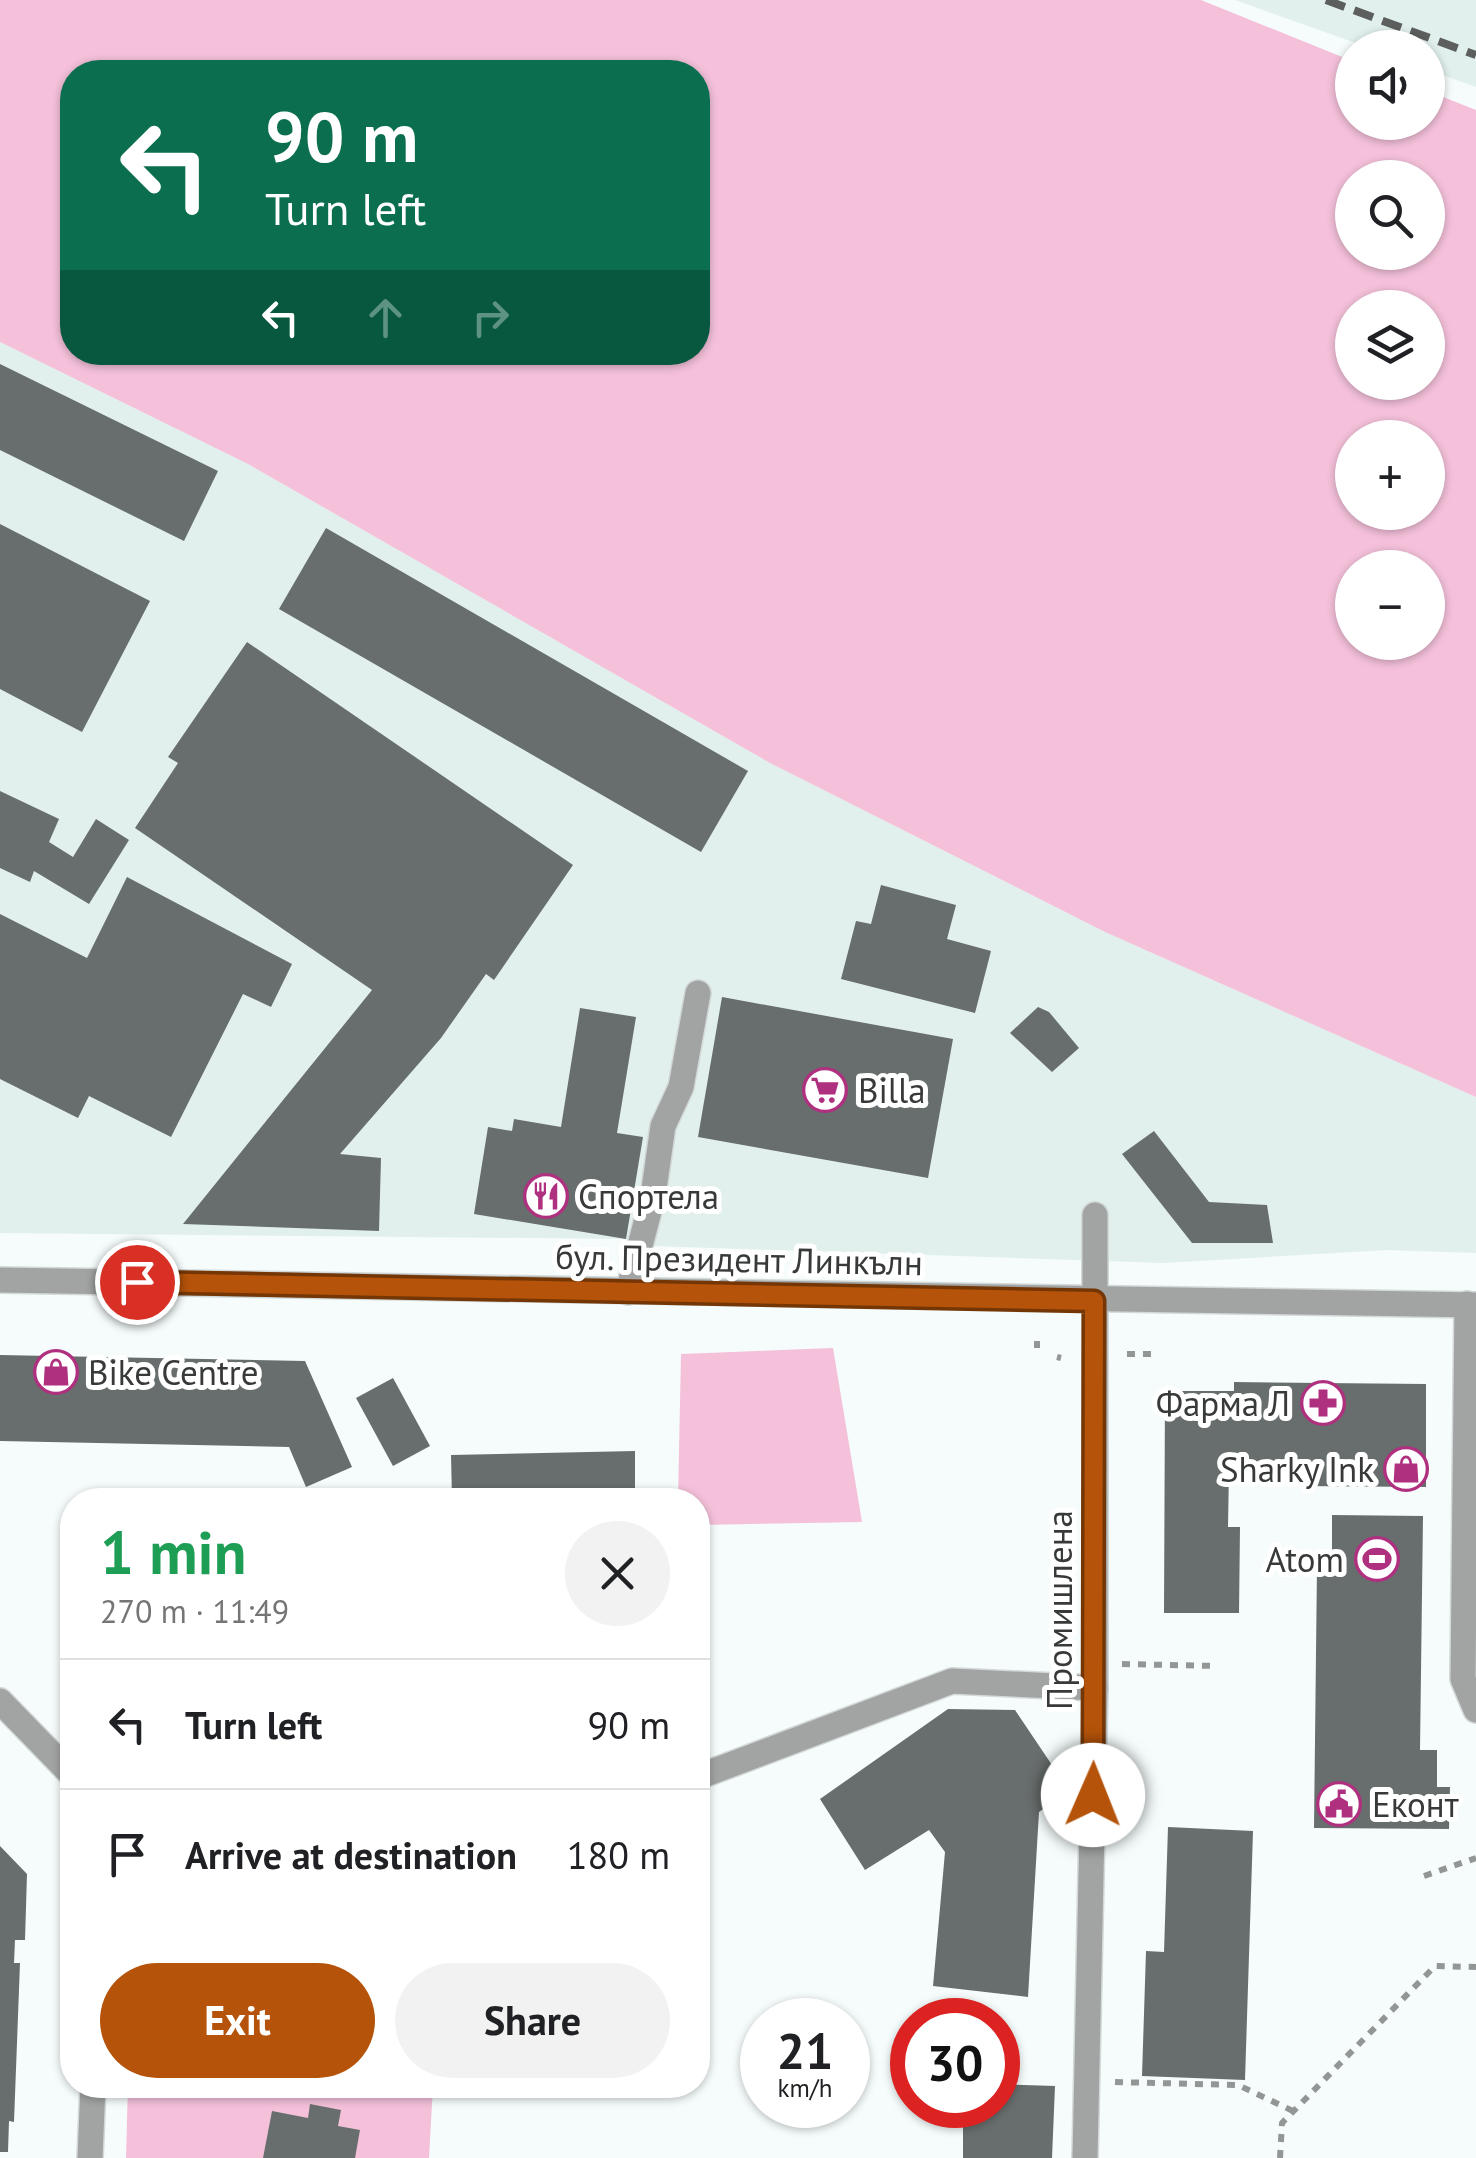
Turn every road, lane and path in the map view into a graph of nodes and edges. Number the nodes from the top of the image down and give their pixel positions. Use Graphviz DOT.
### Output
graph roads {
  1 [pos="698,992"];
  2 [pos="1095,1215"];
  3 [pos="0,1280"];
  4 [pos="628,1292"];
  5 [pos="1094,1301"];
  6 [pos="1471,1304"];
  7 [pos="1127,1354"];
  8 [pos="1158,1354"];
  9 [pos="1218,1666"];
  10 [pos="1095,1676"];
  11 [pos="0,1701"];
  12 [pos="1476,1710"];
  13 [pos="60,1763"];
  14 [pos="710,1773"];
  15 [pos="1476,1858"];
  16 [pos="1424,1876"];
  17 [pos="1476,1967"];
  18 [pos="1087,2081"];
  19 [pos="92,2098"];
  20 [pos="1293,2111"];
  21 [pos="90,2158"];
  22 [pos="1086,2158"];
  23 [pos="1280,2158"];
  1 -- 4 [label="street"];
  2 -- 5 [label="street, Промишлена"];
  3 -- 4 [label="street, бул. Президент Линкълн"];
  4 -- 5 [label="street, бул. Президент Линкълн"];
  5 -- 6 [label="street, бул. Президент Линкълн"];
  5 -- 10 [label="street, Промишлена"];
  6 -- 12 [label="street"];
  7 -- 8 [label="path"];
  9 -- 10 [label="path"];
  10 -- 14 [label="street"];
  10 -- 18 [label="street, Промишлена"];
  11 -- 13 [label="street"];
  15 -- 16 [label="path"];
  17 -- 20 [label="path"];
  18 -- 20 [label="path"];
  18 -- 22 [label="street, Промишлена"];
  19 -- 21 [label="street"];
  20 -- 23 [label="path"];
}
